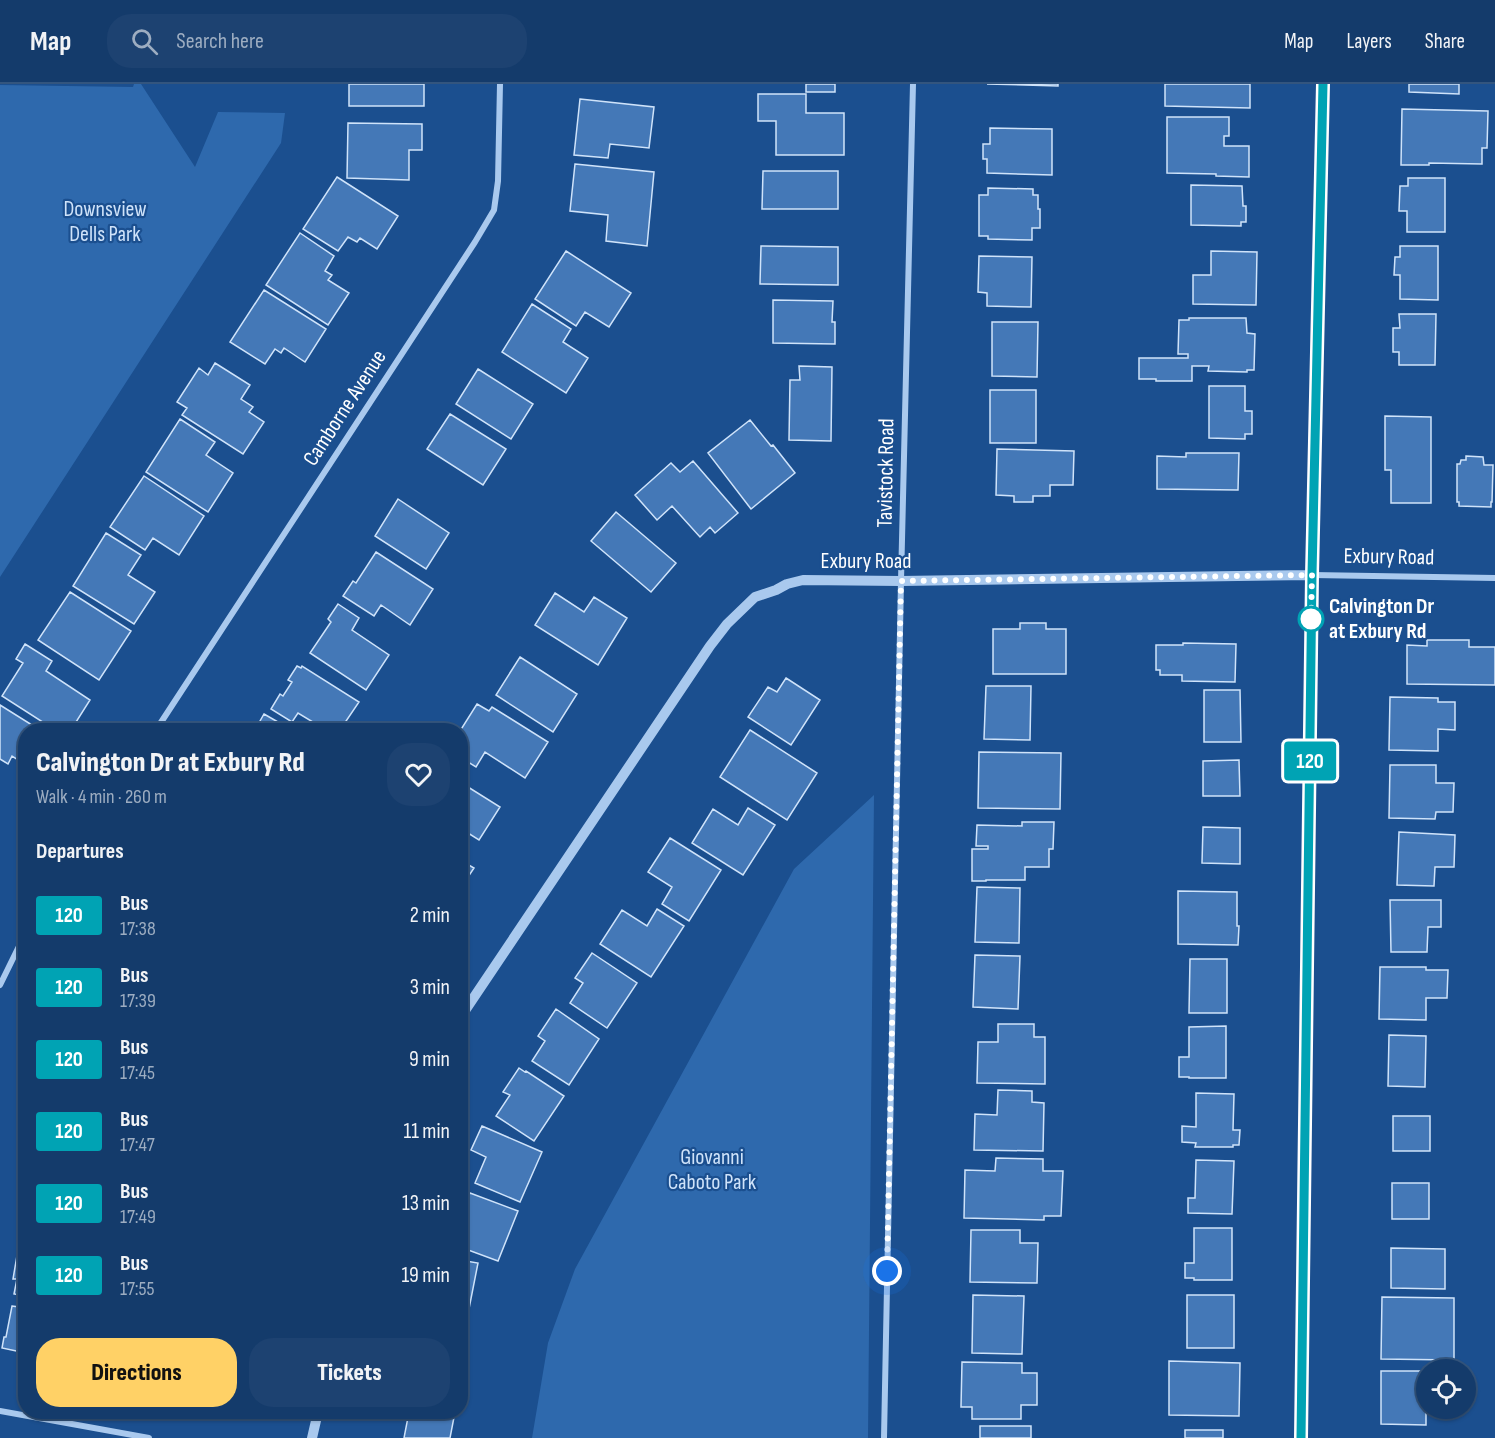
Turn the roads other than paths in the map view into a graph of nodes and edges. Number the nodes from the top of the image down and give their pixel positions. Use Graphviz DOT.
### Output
graph roads {
  1 [pos="500,84"];
  2 [pos="913,84"];
  3 [pos="1323,84"];
  4 [pos="1312,575"];
  5 [pos="1495,578"];
  6 [pos="901,581"];
  7 [pos="161,723"];
  8 [pos="18,948"];
  9 [pos="0,985"];
  10 [pos="468,1006"];
  11 [pos="0,1411"];
  12 [pos="18,1414"];
  13 [pos="44,1419"];
  14 [pos="316,1419"];
  15 [pos="149,1438"];
  16 [pos="312,1438"];
  17 [pos="884,1438"];
  18 [pos="1301,1438"];
  1 -- 7 [label="street, Camborne Avenue"];
  2 -- 6 [label="street, Tavistock Road"];
  3 -- 4 [label="street"];
  4 -- 5 [label="street, Exbury Road"];
  4 -- 6 [label="street, Exbury Road"];
  4 -- 18 [label="street"];
  6 -- 10 [label="street, Exbury Road"];
  6 -- 17 [label="street, Tavistock Road"];
  8 -- 9 [label="street"];
  11 -- 12 [label="street"];
  13 -- 15 [label="street"];
  14 -- 16 [label="street"];
}
